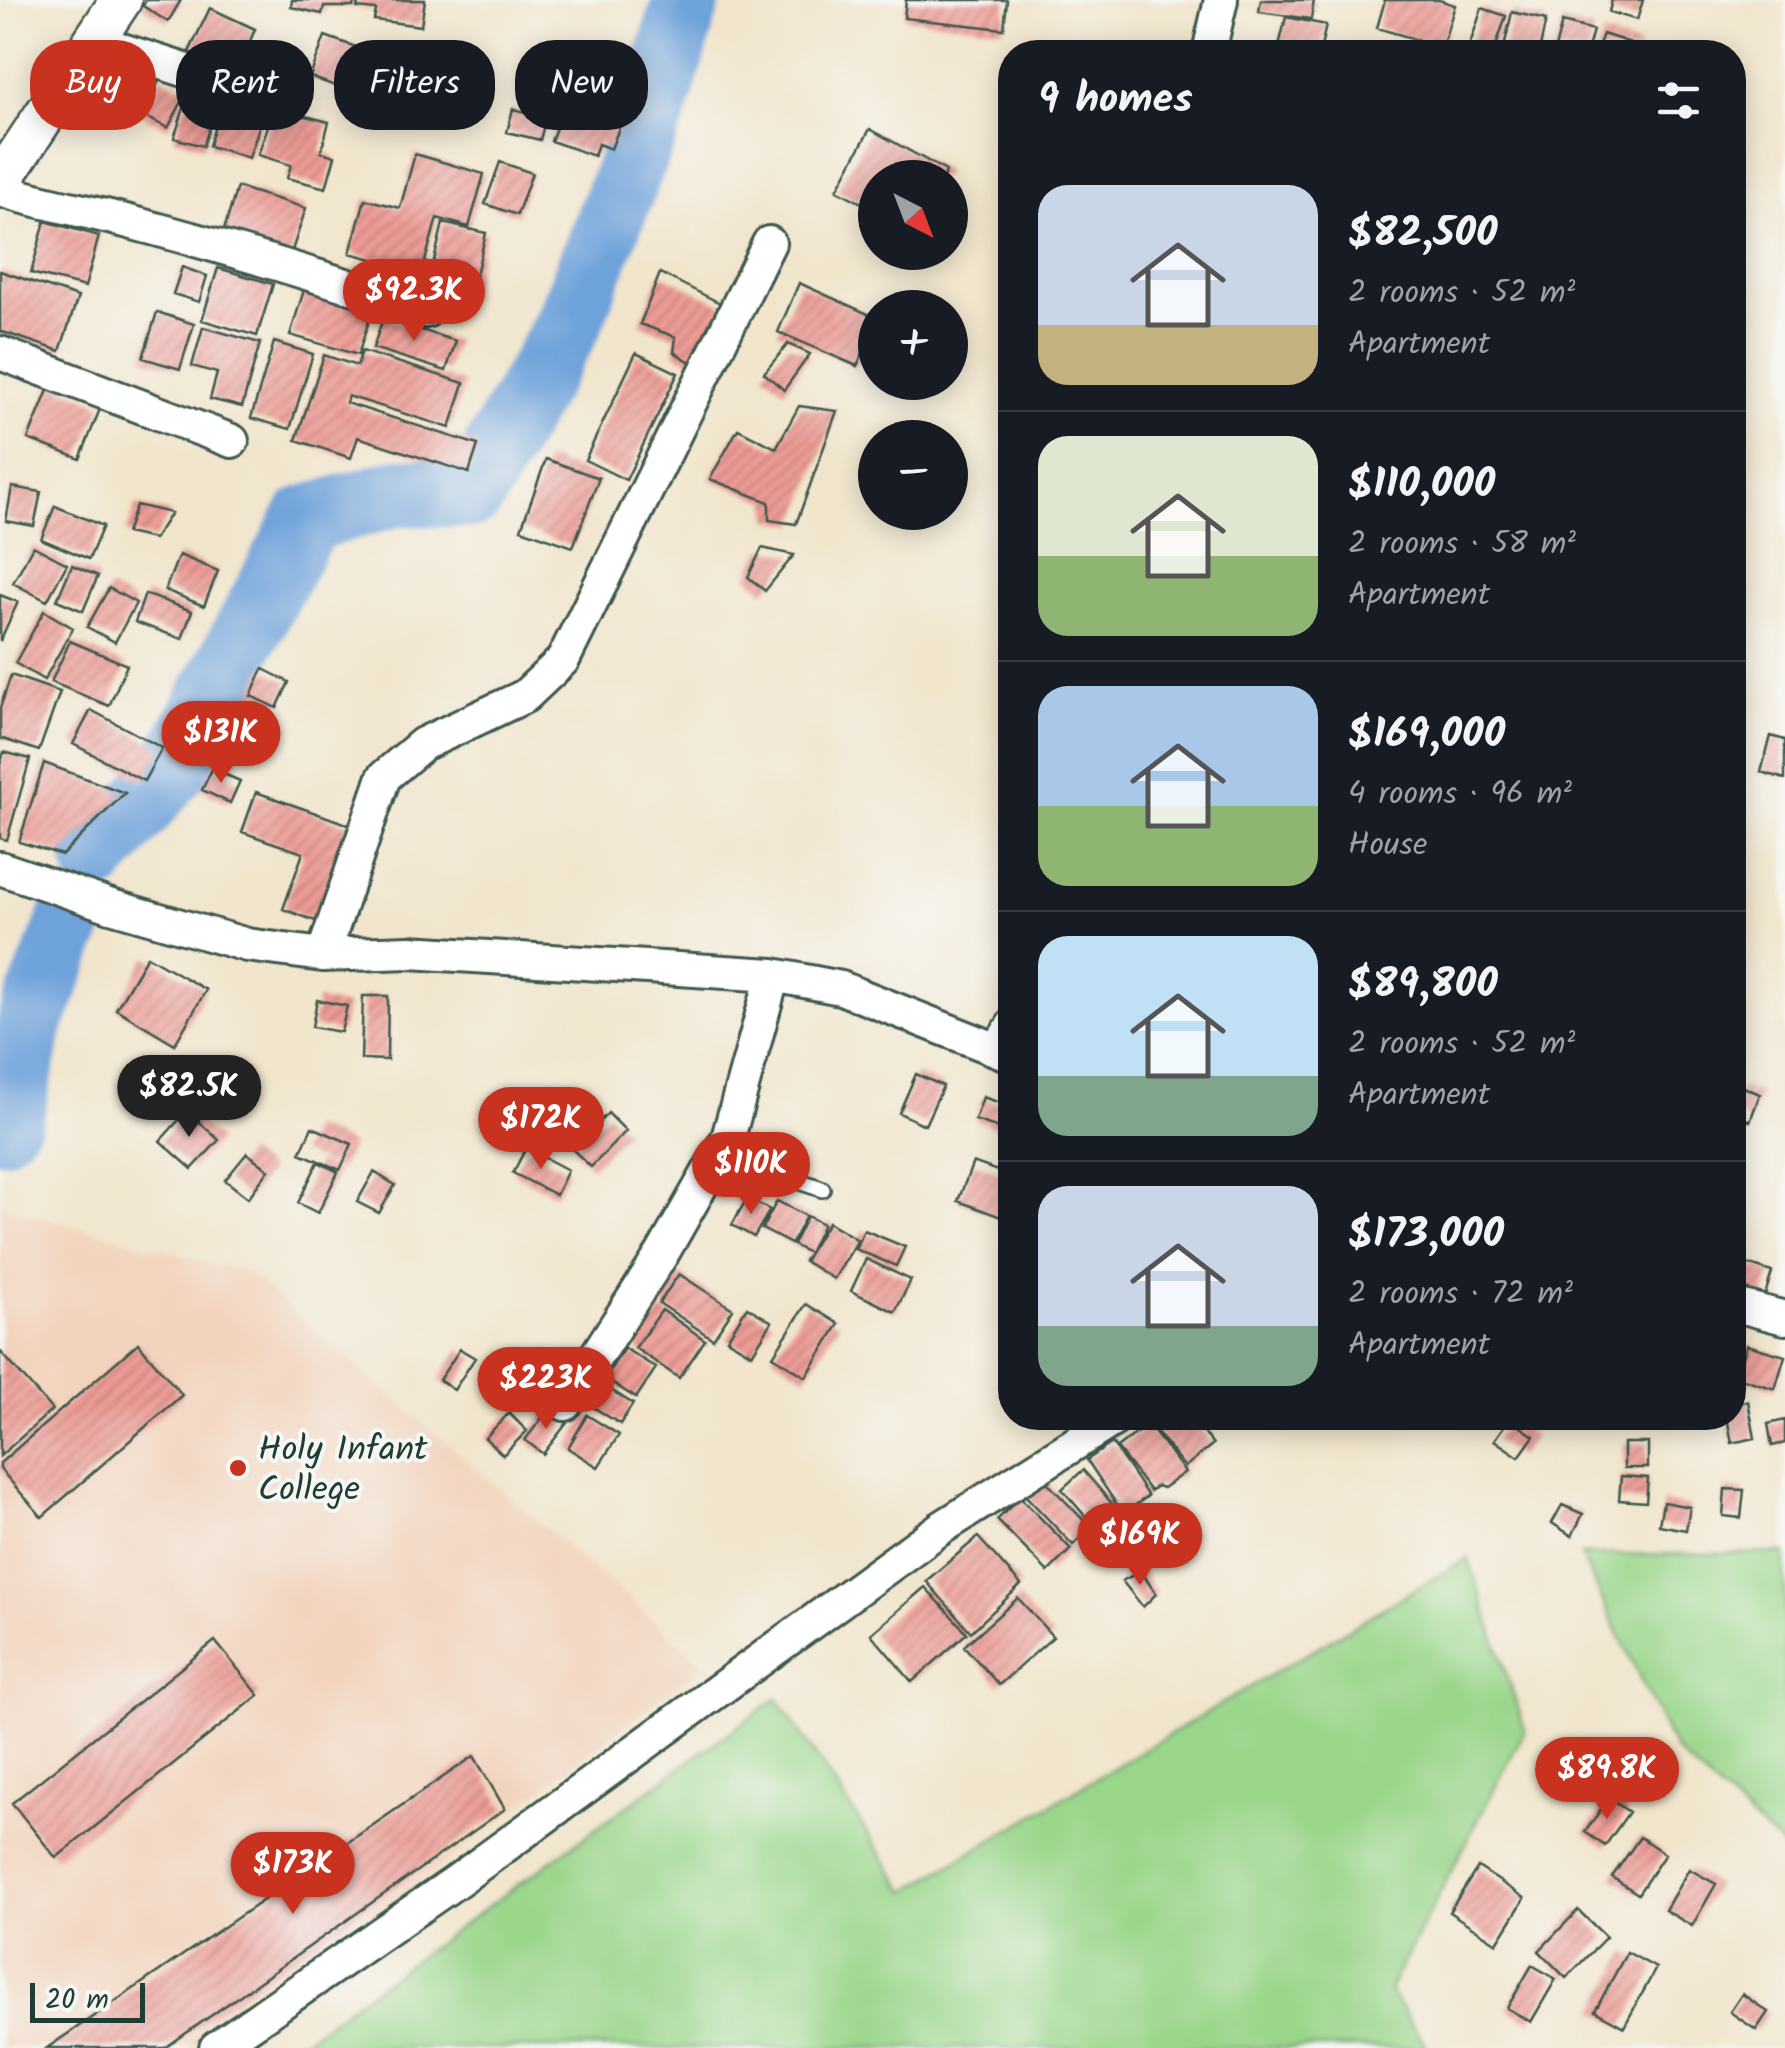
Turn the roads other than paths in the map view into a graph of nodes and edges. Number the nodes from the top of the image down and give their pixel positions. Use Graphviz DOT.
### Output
graph roads {
  1 [pos="121,0"];
  2 [pos="1221,0"];
  3 [pos="95,40"];
  4 [pos="1212,40"];
  5 [pos="35,130"];
  6 [pos="0,182"];
  7 [pos="0,190"];
  8 [pos="769,243"];
  9 [pos="426,312"];
  10 [pos="0,353"];
  11 [pos="232,441"];
  12 [pos="0,868"];
  13 [pos="323,955"];
  14 [pos="773,975"];
  15 [pos="998,1049"];
  16 [pos="728,1138"];
  17 [pos="822,1189"];
  18 [pos="1746,1308"];
  19 [pos="1785,1318"];
  20 [pos="565,1404"];
  21 [pos="1097,1430"];
  22 [pos="216,2048"];
  1 -- 3 [label="street"];
  2 -- 4 [label="street"];
  5 -- 6 [label="street"];
  7 -- 9 [label="street"];
  8 -- 13 [label="street"];
  10 -- 11 [label="street"];
  12 -- 13 [label="street"];
  13 -- 14 [label="street"];
  14 -- 15 [label="street"];
  14 -- 16 [label="street"];
  16 -- 17 [label="lane"];
  16 -- 20 [label="street"];
  18 -- 19 [label="street"];
  21 -- 22 [label="street"];
}
